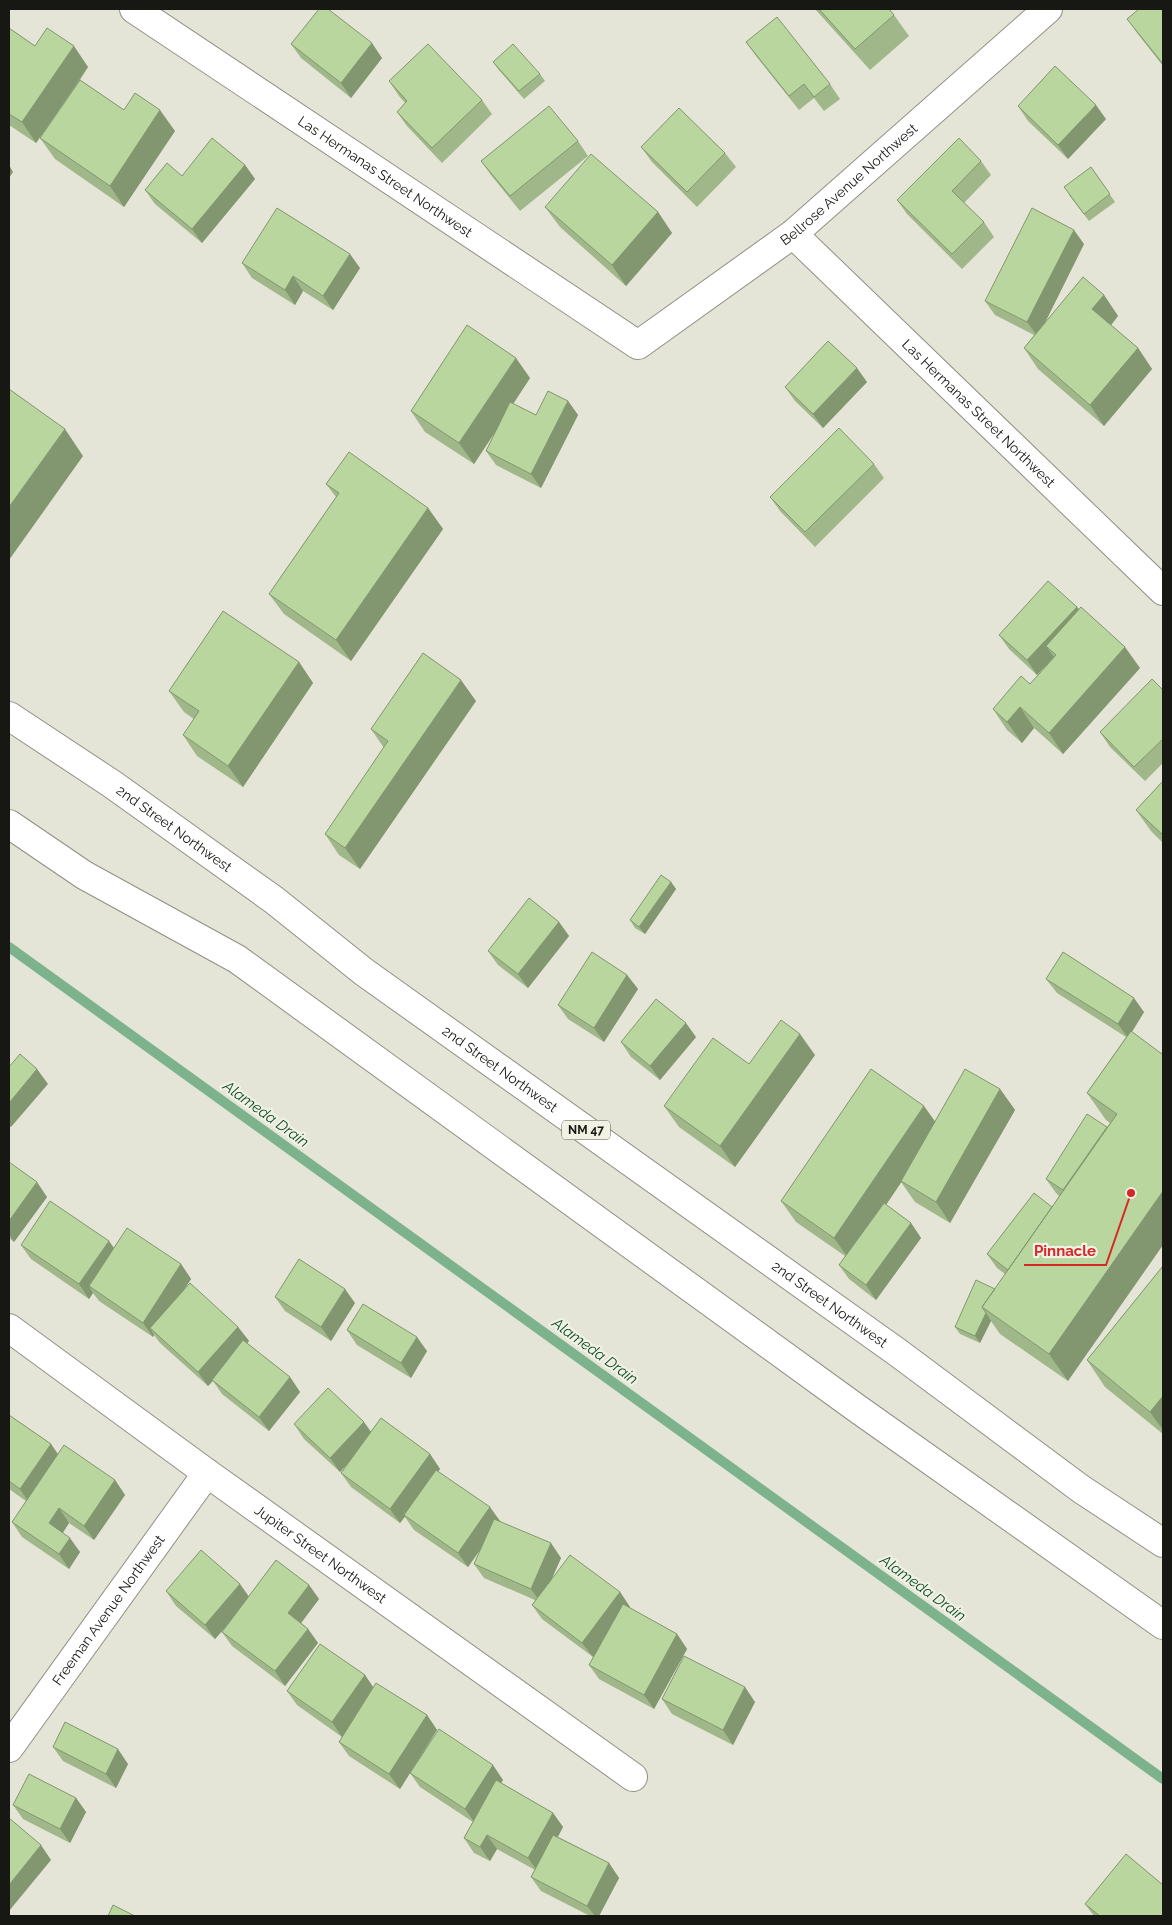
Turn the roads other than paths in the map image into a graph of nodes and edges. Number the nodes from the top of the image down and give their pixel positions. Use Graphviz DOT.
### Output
graph roads {
  1 [pos="134,9"];
  2 [pos="1048,9"];
  3 [pos="792,234"];
  4 [pos="638,345"];
  5 [pos="1163,591"];
  6 [pos="9,716"];
  7 [pos="9,824"];
  8 [pos="9,1328"];
  9 [pos="207,1473"];
  10 [pos="1163,1543"];
  11 [pos="1163,1625"];
  12 [pos="9,1748"];
  13 [pos="633,1777"];
  1 -- 4 [label="main road, Las Hermanas Street Northwest"];
  2 -- 3 [label="main road, Bellrose Avenue Northwest"];
  3 -- 4 [label="main road, Bellrose Avenue Northwest"];
  3 -- 5 [label="main road, Las Hermanas Street Northwest"];
  6 -- 10 [label="main road, 2nd Street Northwest / NM 47"];
  7 -- 11 [label="main road"];
  8 -- 9 [label="main road, Jupiter Street Northwest"];
  9 -- 12 [label="main road, Freeman Avenue Northwest"];
  9 -- 13 [label="main road, Jupiter Street Northwest"];
}
